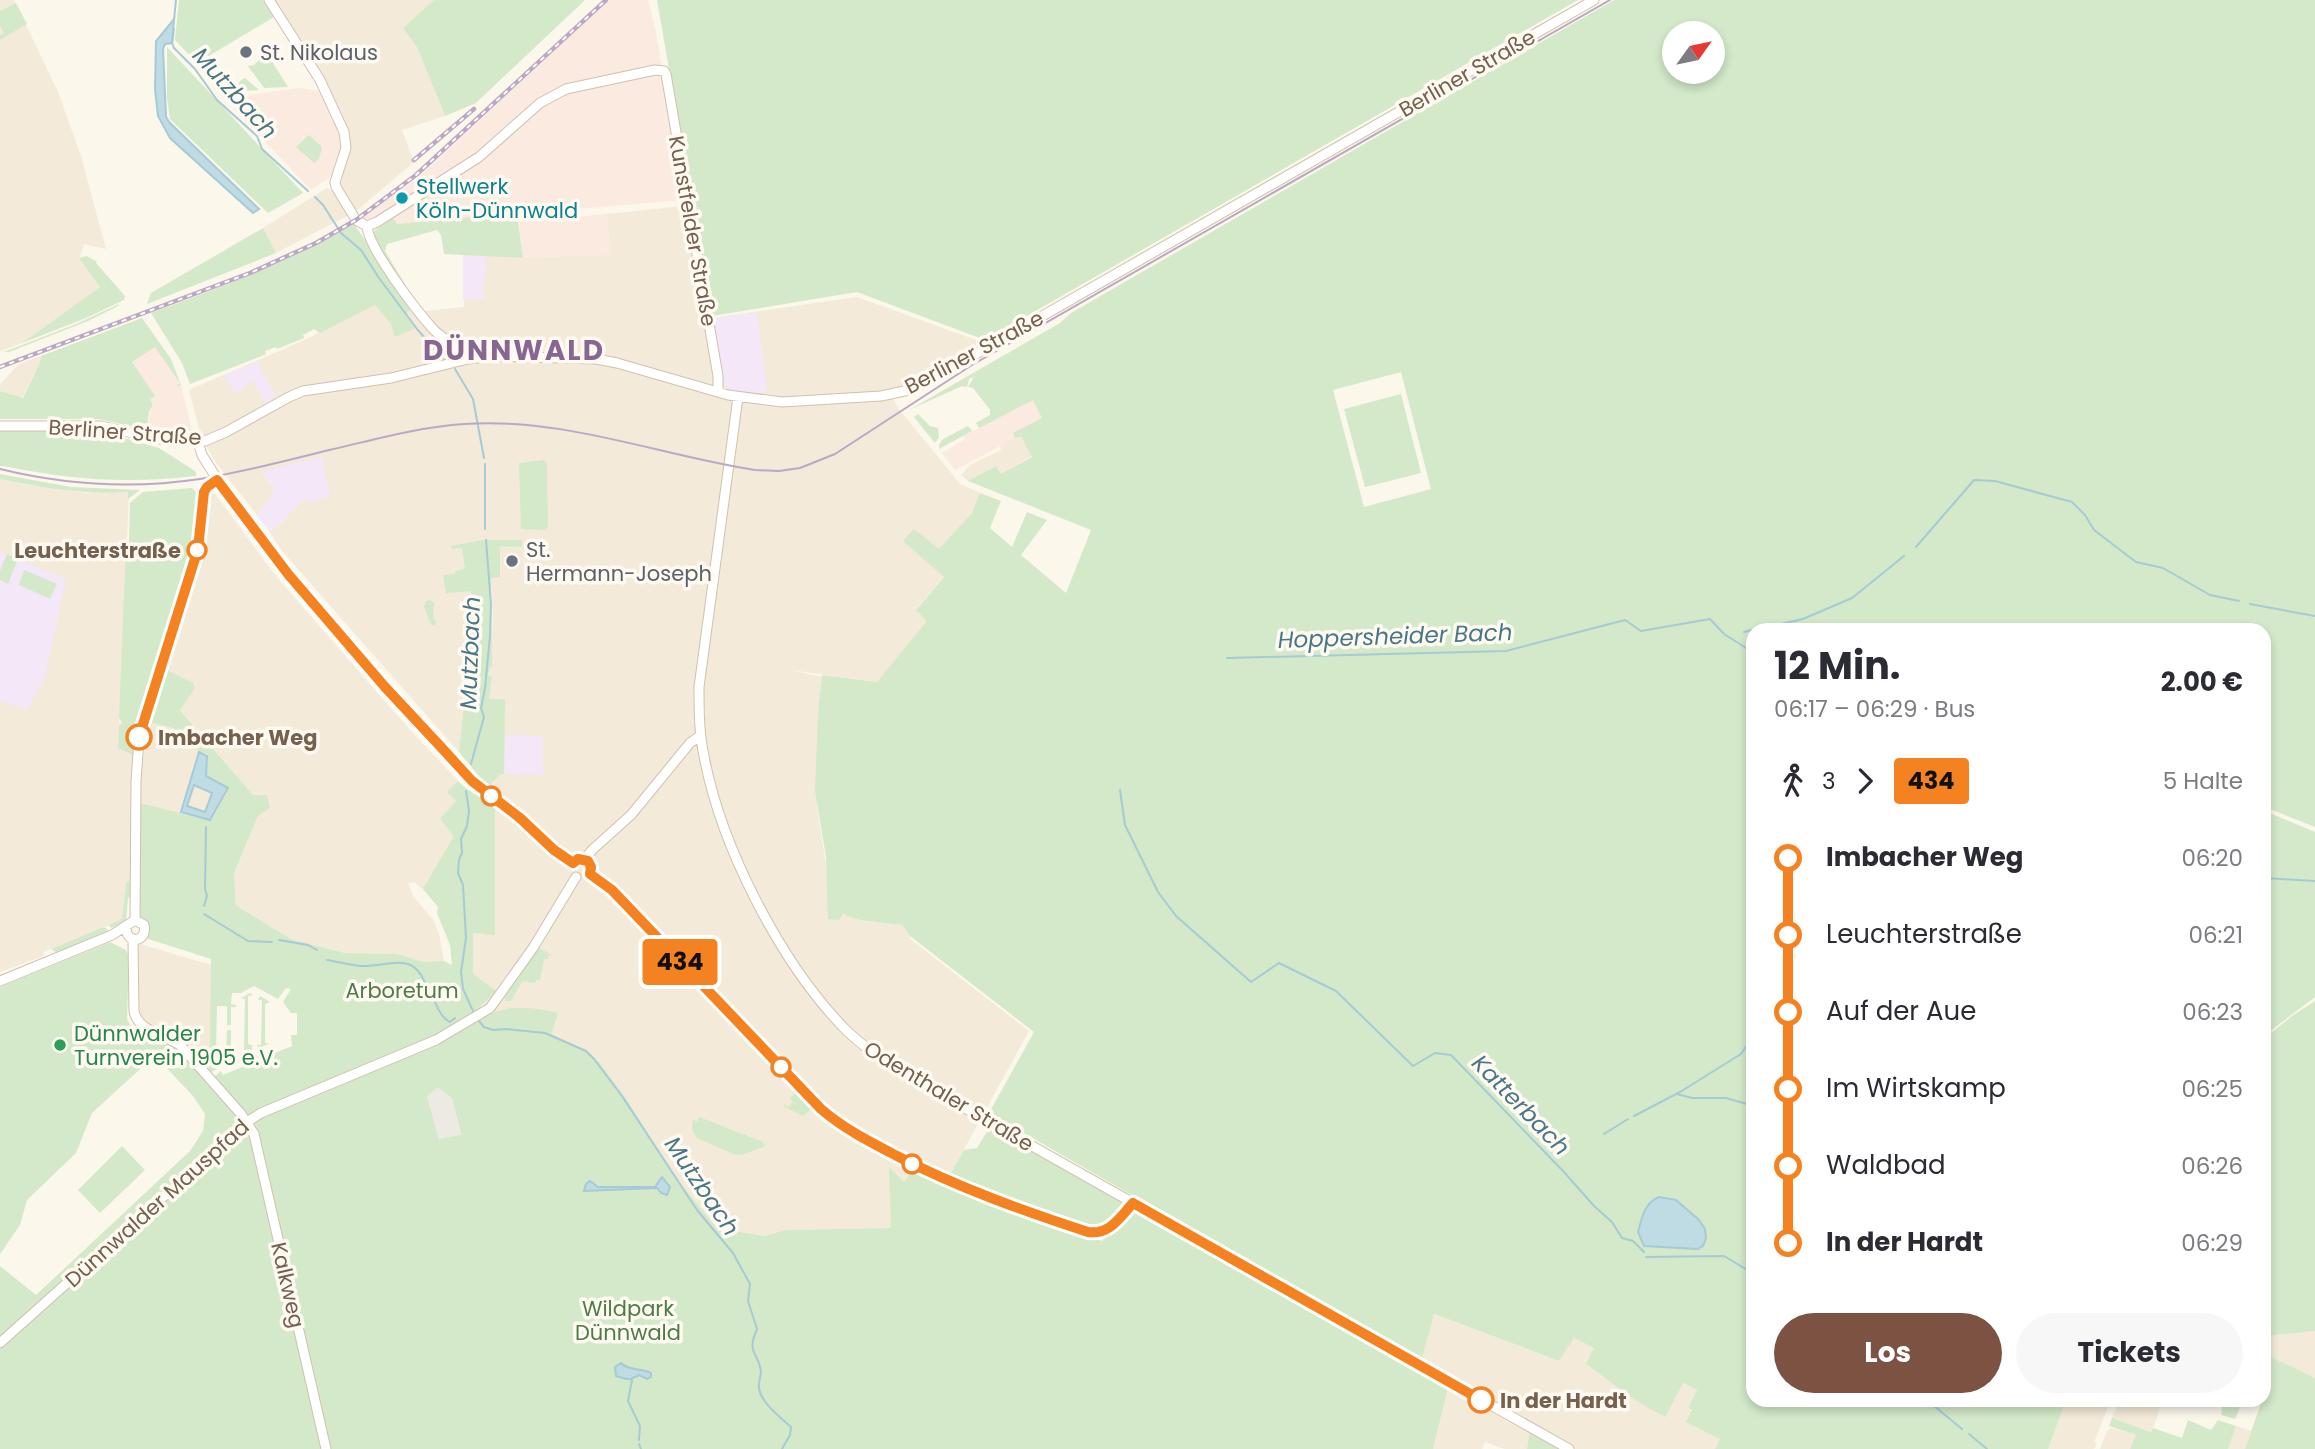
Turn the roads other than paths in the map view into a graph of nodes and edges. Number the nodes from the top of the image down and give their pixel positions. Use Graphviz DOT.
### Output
graph roads {
  1 [pos="269,0"];
  2 [pos="1594,0"];
  3 [pos="367,226"];
  4 [pos="468,359"];
  5 [pos="718,392"];
  6 [pos="738,397"];
  7 [pos="0,426"];
  8 [pos="198,442"];
  9 [pos="217,480"];
  10 [pos="700,736"];
  11 [pos="585,859"];
  12 [pos="573,863"];
  13 [pos="590,874"];
  14 [pos="576,877"];
  15 [pos="135,920"];
  16 [pos="129,934"];
  17 [pos="0,981"];
  18 [pos="247,1122"];
  19 [pos="1133,1203"];
  20 [pos="0,1343"];
  21 [pos="326,1449"];
  22 [pos="1569,1449"];
  1 -- 3 [label="main road"];
  2 -- 6 [label="main road, Berliner Straße"];
  3 -- 4 [label="main road"];
  3 -- 5 [label="main road, Kunstfelder Straße"];
  4 -- 5 [label="main road, Berliner Straße"];
  4 -- 8 [label="main road, Berliner Straße"];
  5 -- 6 [label="main road, Berliner Straße"];
  6 -- 10 [label="main road, Odenthaler Straße"];
  7 -- 8 [label="main road, Berliner Straße"];
  8 -- 9 [label="main road"];
  9 -- 12 [label="main road"];
  9 -- 15 [label="main road"];
  10 -- 11 [label="main road"];
  10 -- 19 [label="main road, Odenthaler Straße"];
  11 -- 12 [label="main road"];
  11 -- 13 [label="main road"];
  12 -- 14 [label="main road"];
  13 -- 14 [label="main road"];
  13 -- 19 [label="main road"];
  14 -- 18 [label="main road, Dünnwalder Mauspfad"];
  15 -- 16 [label="main road"];
  15 -- 16 [label="main road"];
  16 -- 17 [label="main road"];
  16 -- 18 [label="main road"];
  18 -- 20 [label="main road, Dünnwalder Mauspfad"];
  18 -- 21 [label="main road, Kalkweg"];
  19 -- 22 [label="main road, Odenthaler Straße"];
}
